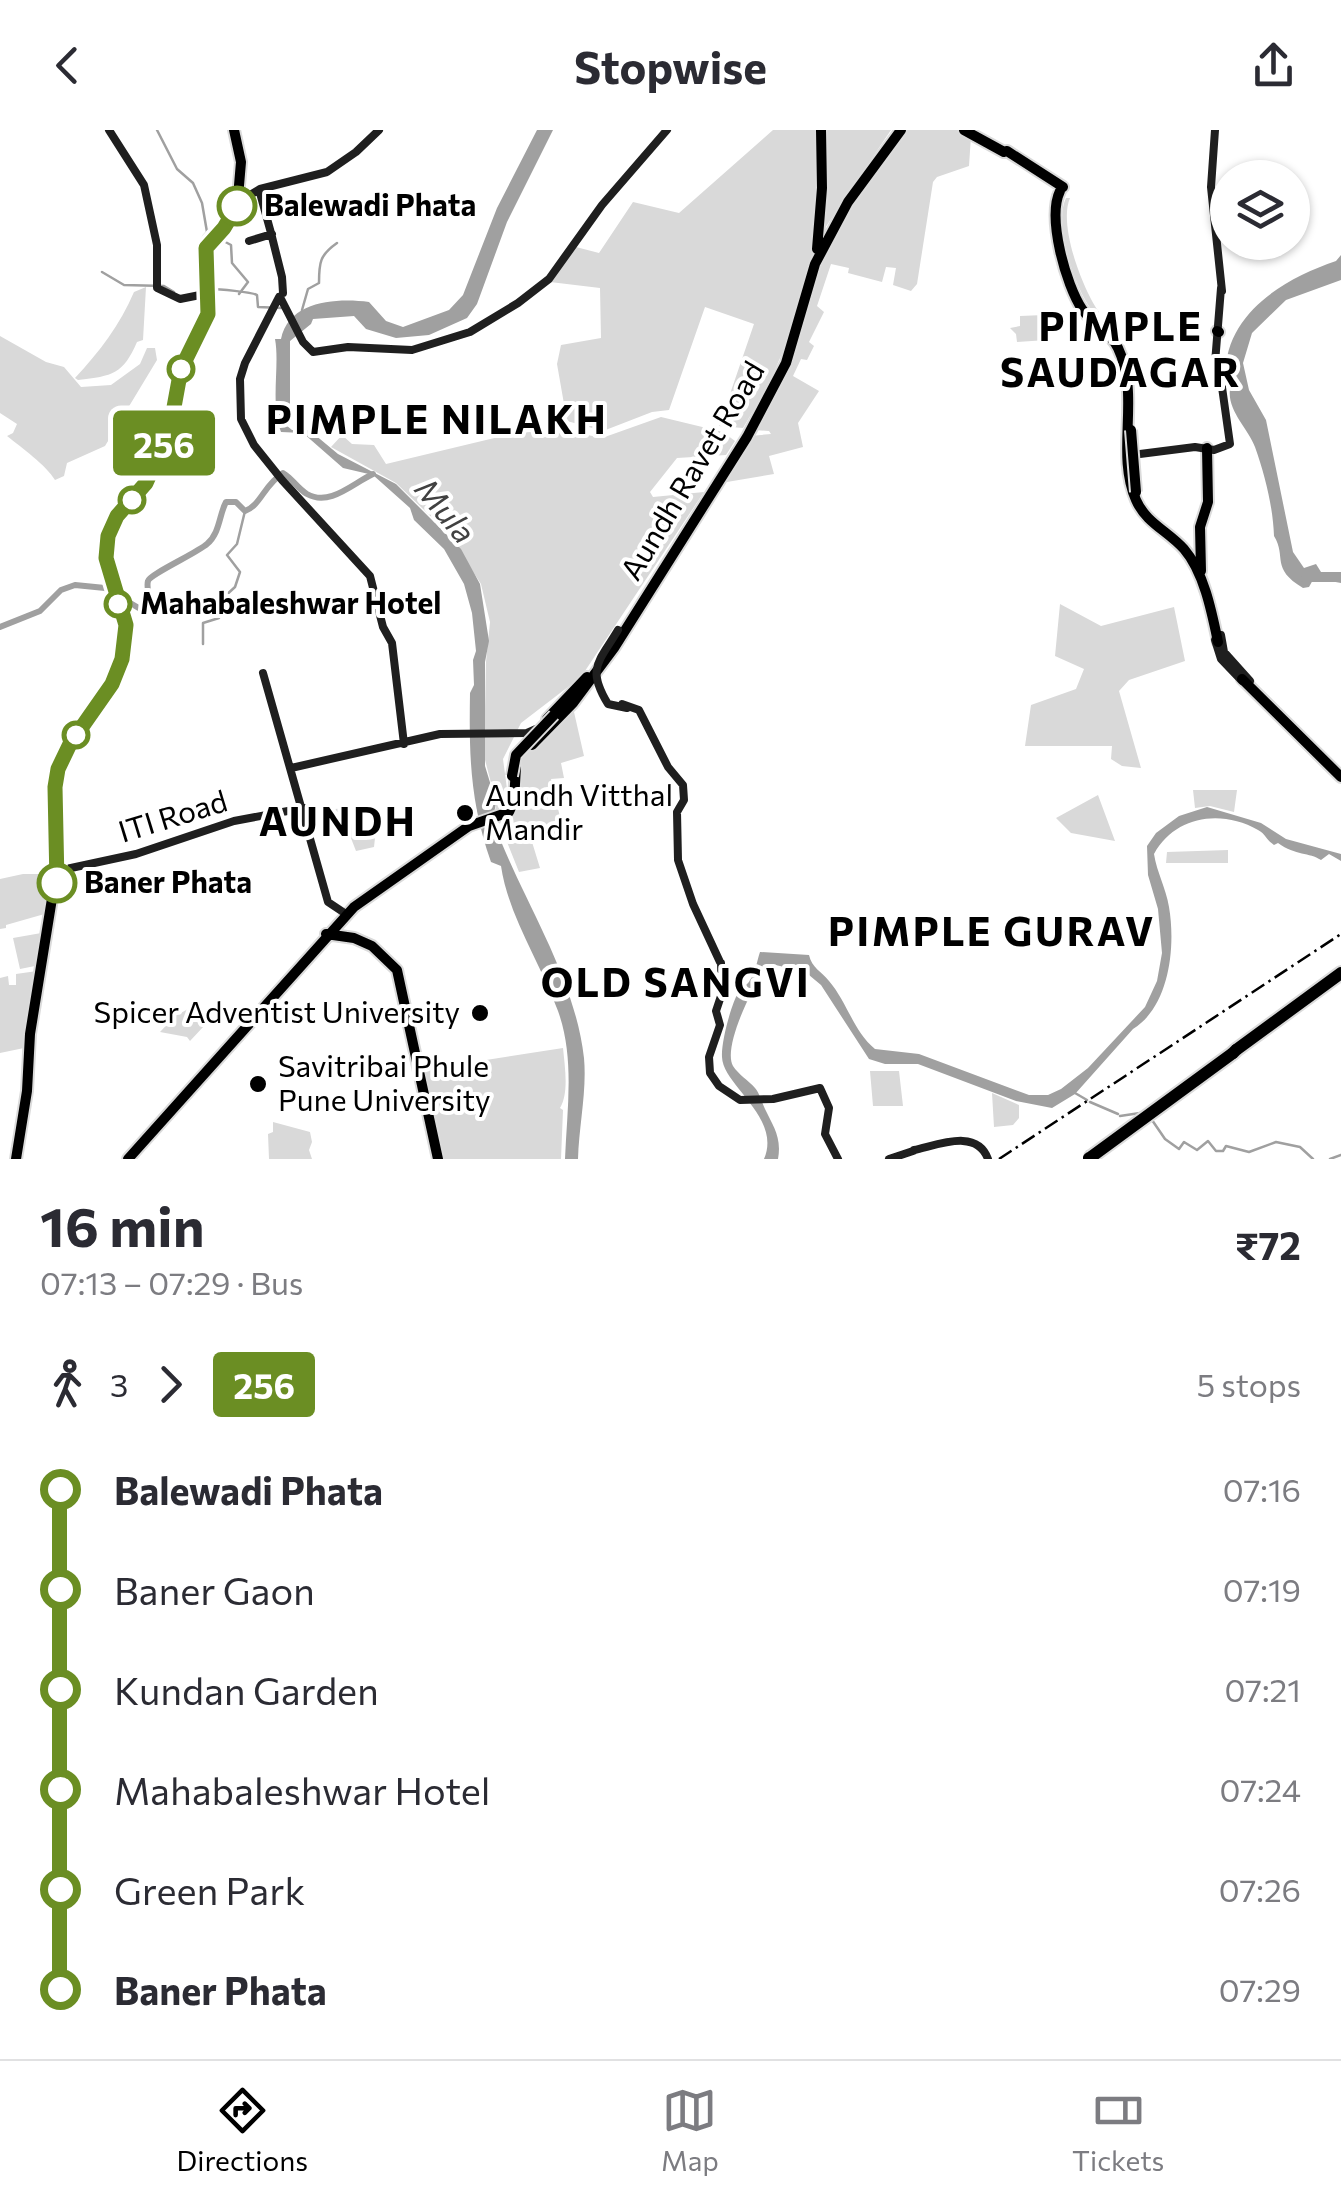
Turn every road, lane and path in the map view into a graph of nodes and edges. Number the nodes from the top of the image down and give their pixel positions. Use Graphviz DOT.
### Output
graph roads {
  1 [pos="108,130"];
  2 [pos="235,130"];
  3 [pos="380,130"];
  4 [pos="666,130"];
  5 [pos="822,130"];
  6 [pos="896,130"];
  7 [pos="967,130"];
  8 [pos="1215,130"];
  9 [pos="870,167"];
  10 [pos="260,192"];
  11 [pos="1063,193"];
  12 [pos="237,202"];
  13 [pos="271,234"];
  14 [pos="824,234"];
  15 [pos="212,236"];
  16 [pos="249,240"];
  17 [pos="817,249"];
  18 [pos="817,264"];
  19 [pos="206,294"];
  20 [pos="276,302"];
  21 [pos="805,304"];
  22 [pos="1130,430"];
  23 [pos="1207,449"];
  24 [pos="1135,454"];
  25 [pos="1134,488"];
  26 [pos="1199,573"];
  27 [pos="114,595"];
  28 [pos="626,620"];
  29 [pos="1215,622"];
  30 [pos="1219,642"];
  31 [pos="265,677"];
  32 [pos="593,678"];
  33 [pos="1243,678"];
  34 [pos="1258,693"];
  35 [pos="630,708"];
  36 [pos="558,712"];
  37 [pos="531,735"];
  38 [pos="403,743"];
  39 [pos="526,751"];
  40 [pos="291,768"];
  41 [pos="1341,774"];
  42 [pos="512,779"];
  43 [pos="303,807"];
  44 [pos="500,815"];
  45 [pos="58,870"];
  46 [pos="347,911"];
  47 [pos="329,936"];
  48 [pos="1341,975"];
  49 [pos="1235,1052"];
  50 [pos="1204,1080"];
  51 [pos="1184,1089"];
  52 [pos="1142,1121"];
  53 [pos="838,1158"];
  54 [pos="1091,1158"];
  55 [pos="17,1159"];
  56 [pos="126,1159"];
  57 [pos="437,1159"];
  58 [pos="892,1159"];
  59 [pos="987,1159"];
  1 -- 19 [label="main road"];
  2 -- 12 [label="main road"];
  3 -- 10 [label="main road"];
  4 -- 20 [label="main road"];
  5 -- 14 [label="main road"];
  5 -- 17 [label="main road"];
  6 -- 9 [label="main road, Aundh Ravet Road"];
  7 -- 11 [label="main road"];
  8 -- 23 [label="main road"];
  9 -- 14 [label="main road, Aundh Ravet Road"];
  9 -- 21 [label="main road, Aundh Ravet Road"];
  10 -- 12 [label="main road"];
  10 -- 13 [label="main road"];
  11 -- 22 [label="main road"];
  11 -- 22 [label="main road"];
  12 -- 15 [label="main road"];
  13 -- 16 [label="main road"];
  13 -- 20 [label="main road"];
  14 -- 17 [label="main road, Aundh Ravet Road"];
  15 -- 19 [label="main road"];
  15 -- 27 [label="main road"];
  17 -- 28 [label="main road, Aundh Ravet Road"];
  18 -- 21 [label="main road"];
  19 -- 27 [label="main road"];
  20 -- 38 [label="main road"];
  21 -- 32 [label="main road, Aundh Ravet Road"];
  22 -- 24 [label="main road"];
  22 -- 25 [label="main road, bridge"];
  23 -- 24 [label="main road"];
  23 -- 26 [label="main road"];
  24 -- 25 [label="main road"];
  25 -- 26 [label="main road"];
  26 -- 29 [label="main road"];
  27 -- 45 [label="main road"];
  28 -- 32 [label="main road, Aundh Ravet Road"];
  28 -- 35 [label="main road, bridge"];
  29 -- 30 [label="main road"];
  29 -- 34 [label="main road"];
  31 -- 40 [label="main road"];
  32 -- 35 [label="main road"];
  32 -- 36 [label="main road, Aundh Ravet Road"];
  32 -- 36 [label="main road, Aundh Ravet Road"];
  33 -- 34 [label="main road"];
  34 -- 41 [label="main road"];
  34 -- 41 [label="main road"];
  35 -- 53 [label="main road"];
  36 -- 37 [label="main road"];
  36 -- 39 [label="main road, Aundh Ravet Road"];
  36 -- 42 [label="main road, bridge"];
  37 -- 38 [label="main road"];
  37 -- 39 [label="main road"];
  37 -- 42 [label="main road"];
  38 -- 40 [label="main road"];
  39 -- 44 [label="main road"];
  40 -- 43 [label="main road"];
  42 -- 44 [label="main road"];
  43 -- 45 [label="main road, ITI Road"];
  43 -- 46 [label="main road"];
  44 -- 46 [label="main road"];
  45 -- 55 [label="main road"];
  46 -- 47 [label="main road"];
  47 -- 56 [label="main road"];
  47 -- 57 [label="main road"];
  48 -- 49 [label="highway"];
  49 -- 50 [label="main road"];
  49 -- 51 [label="highway"];
  50 -- 51 [label="highway"];
  50 -- 52 [label="main road"];
  51 -- 52 [label="highway"];
  52 -- 54 [label="highway"];
  58 -- 59 [label="main road"];
}
